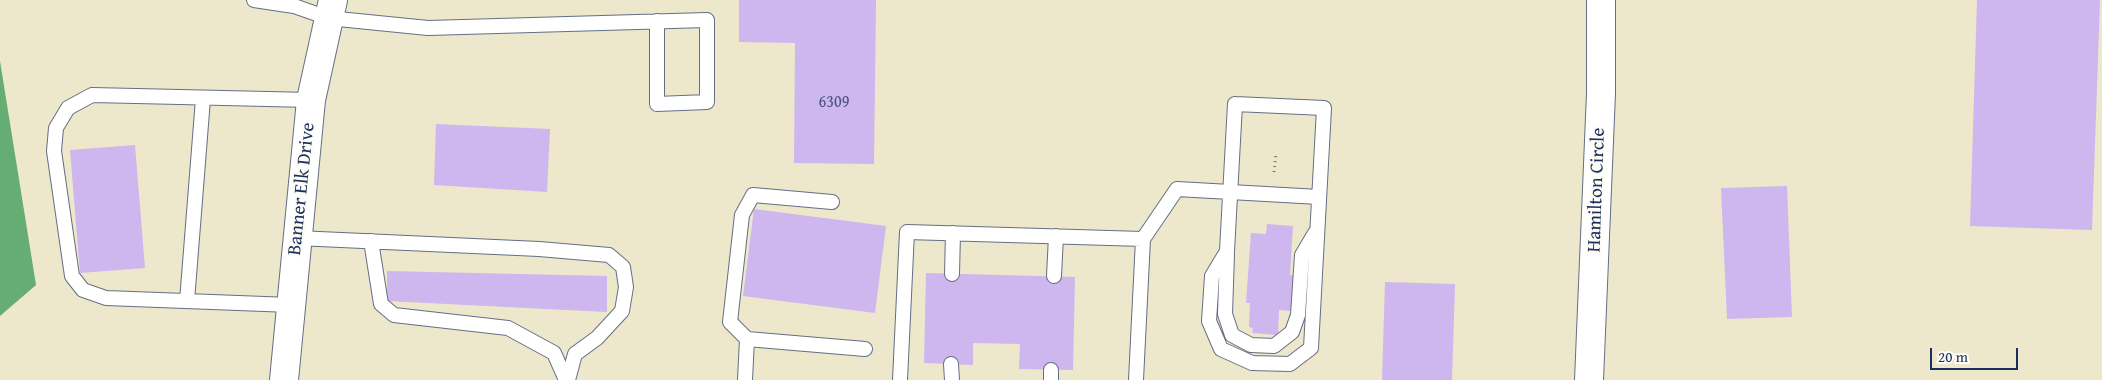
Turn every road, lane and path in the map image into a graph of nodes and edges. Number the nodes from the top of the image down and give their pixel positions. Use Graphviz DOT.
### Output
graph roads {
  1 [pos="254,0"];
  2 [pos="1601,0"];
  3 [pos="330,9"];
  4 [pos="657,21"];
  5 [pos="203,99"];
  6 [pos="311,100"];
  7 [pos="1230,193"];
  8 [pos="1319,198"];
  9 [pos="832,202"];
  10 [pos="1317,231"];
  11 [pos="953,233"];
  12 [pos="1056,236"];
  13 [pos="297,238"];
  14 [pos="1143,239"];
  15 [pos="372,241"];
  16 [pos="1227,251"];
  17 [pos="952,274"];
  18 [pos="1054,276"];
  19 [pos="187,301"];
  20 [pos="291,304"];
  21 [pos="748,340"];
  22 [pos="865,349"];
  23 [pos="951,364"];
  24 [pos="284,380"];
  25 [pos="567,380"];
  26 [pos="744,380"];
  27 [pos="900,380"];
  28 [pos="952,380"];
  29 [pos="1136,380"];
  30 [pos="1589,380"];
  1 -- 3 [label="lane"];
  2 -- 30 [label="street, Hamilton Circle"];
  3 -- 4 [label="lane"];
  3 -- 6 [label="street, Banner Elk Drive"];
  4 -- 4 [label="lane"];
  5 -- 6 [label="lane"];
  5 -- 19 [label="lane"];
  5 -- 19 [label="lane"];
  6 -- 13 [label="street, Banner Elk Drive"];
  7 -- 8 [label="lane"];
  7 -- 8 [label="lane"];
  7 -- 14 [label="lane"];
  7 -- 16 [label="lane"];
  8 -- 10 [label="lane"];
  9 -- 21 [label="lane"];
  10 -- 16 [label="lane"];
  10 -- 16 [label="lane"];
  11 -- 12 [label="lane"];
  11 -- 17 [label="lane"];
  11 -- 27 [label="lane"];
  12 -- 14 [label="lane"];
  12 -- 18 [label="lane"];
  13 -- 15 [label="lane"];
  13 -- 20 [label="street, Banner Elk Drive"];
  14 -- 29 [label="lane"];
  15 -- 25 [label="lane"];
  15 -- 25 [label="lane"];
  19 -- 20 [label="lane"];
  20 -- 24 [label="street, Banner Elk Drive"];
  21 -- 22 [label="lane"];
  21 -- 26 [label="lane"];
  23 -- 28 [label="lane"];
}
